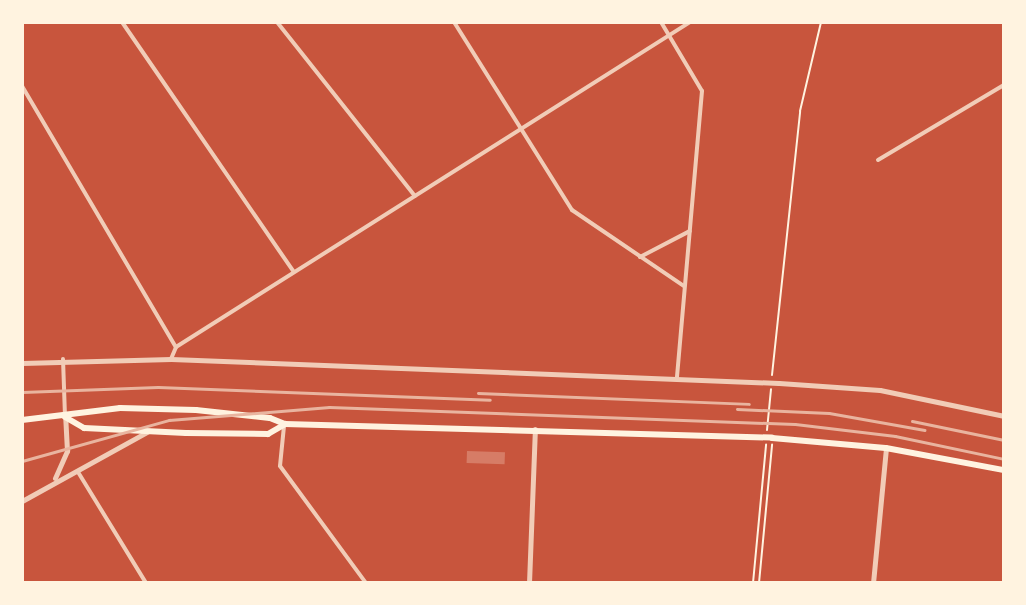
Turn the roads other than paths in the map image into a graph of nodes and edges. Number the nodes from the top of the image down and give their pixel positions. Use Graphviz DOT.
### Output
graph roads {
  1 [pos="122,22"];
  2 [pos="277,22"];
  3 [pos="454,22"];
  4 [pos="661,22"];
  5 [pos="690,22"];
  6 [pos="669,35"];
  7 [pos="1004,85"];
  8 [pos="22,86"];
  9 [pos="521,129"];
  10 [pos="878,160"];
  11 [pos="415,196"];
  12 [pos="690,231"];
  13 [pos="640,257"];
  14 [pos="294,272"];
  15 [pos="685,286"];
  16 [pos="176,347"];
  17 [pos="63,359"];
  18 [pos="171,359"];
  19 [pos="22,363"];
  20 [pos="677,378"];
  21 [pos="1004,416"];
  22 [pos="65,417"];
  23 [pos="22,420"];
  24 [pos="285,424"];
  25 [pos="535,429"];
  26 [pos="150,431"];
  27 [pos="886,448"];
  28 [pos="1004,470"];
  29 [pos="78,472"];
  30 [pos="55,479"];
  31 [pos="22,501"];
  32 [pos="146,583"];
  33 [pos="366,583"];
  34 [pos="529,583"];
  35 [pos="873,583"];
  1 -- 14 [label="street"];
  2 -- 11 [label="street"];
  3 -- 9 [label="street"];
  4 -- 6 [label="street"];
  5 -- 6 [label="street"];
  6 -- 9 [label="street"];
  6 -- 12 [label="street"];
  7 -- 10 [label="street"];
  8 -- 16 [label="street"];
  9 -- 11 [label="street"];
  9 -- 13 [label="street"];
  11 -- 14 [label="street"];
  12 -- 13 [label="street"];
  12 -- 15 [label="street"];
  13 -- 15 [label="street"];
  14 -- 16 [label="street"];
  15 -- 20 [label="street"];
  16 -- 18 [label="street"];
  17 -- 18 [label="street"];
  17 -- 19 [label="street"];
  17 -- 22 [label="street"];
  18 -- 20 [label="street"];
  20 -- 21 [label="street"];
  22 -- 23 [label="main road"];
  22 -- 24 [label="main road"];
  22 -- 26 [label="main road"];
  22 -- 30 [label="street"];
  24 -- 25 [label="main road"];
  24 -- 26 [label="main road"];
  24 -- 33 [label="street"];
  25 -- 27 [label="main road"];
  25 -- 34 [label="street"];
  26 -- 29 [label="street"];
  27 -- 28 [label="main road"];
  27 -- 35 [label="street"];
  29 -- 30 [label="street"];
  29 -- 32 [label="street"];
  30 -- 31 [label="street"];
}
